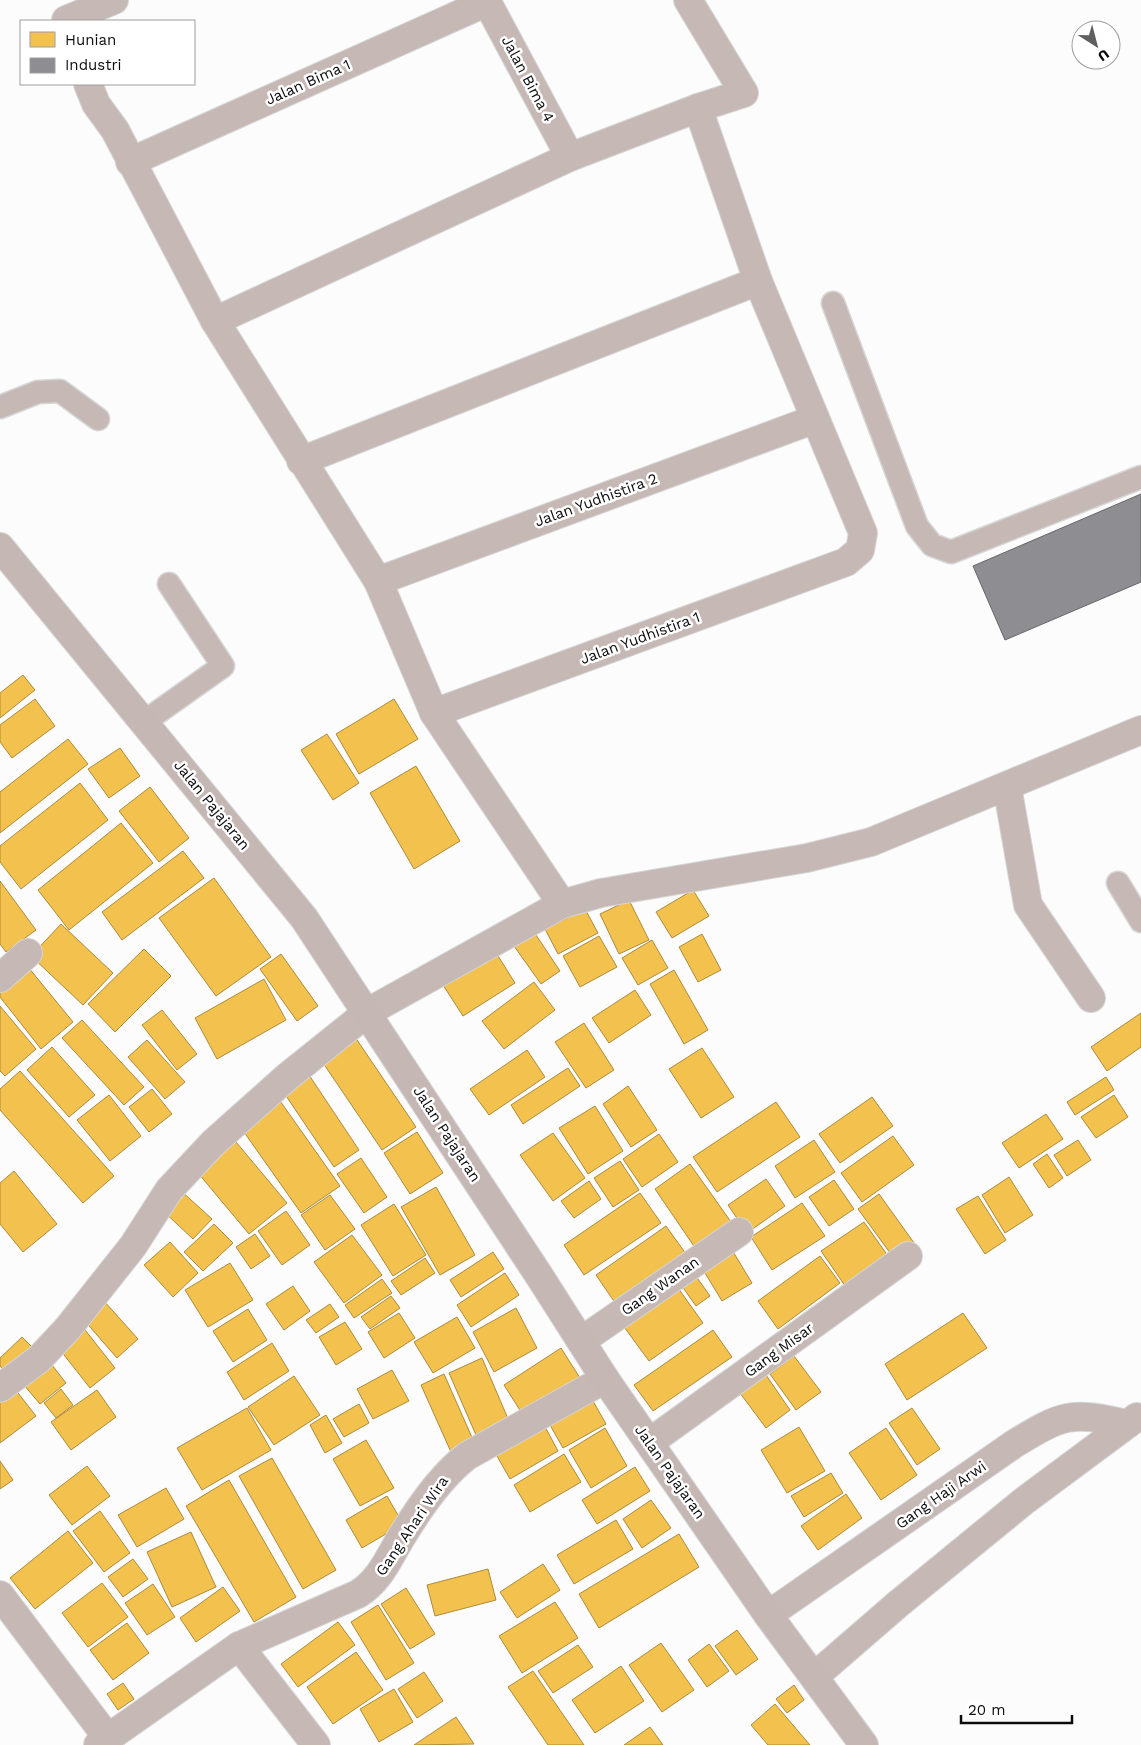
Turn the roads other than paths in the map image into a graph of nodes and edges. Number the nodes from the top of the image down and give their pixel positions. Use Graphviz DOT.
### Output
graph roads {
  1 [pos="114,0"];
  2 [pos="688,0"];
  3 [pos="486,1"];
  4 [pos="62,14"];
  5 [pos="88,85"];
  6 [pos="698,108"];
  7 [pos="570,157"];
  8 [pos="130,162"];
  9 [pos="758,281"];
  10 [pos="833,302"];
  11 [pos="215,321"];
  12 [pos="0,408"];
  13 [pos="815,419"];
  14 [pos="98,420"];
  15 [pos="301,461"];
  16 [pos="1141,477"];
  17 [pos="0,546"];
  18 [pos="378,581"];
  19 [pos="169,584"];
  20 [pos="434,714"];
  21 [pos="144,722"];
  22 [pos="1141,730"];
  23 [pos="1007,786"];
  24 [pos="1118,883"];
  25 [pos="562,904"];
  26 [pos="1141,921"];
  27 [pos="28,952"];
  28 [pos="0,978"];
  29 [pos="1091,998"];
  30 [pos="368,1012"];
  31 [pos="739,1232"];
  32 [pos="908,1256"];
  33 [pos="581,1341"];
  34 [pos="605,1379"];
  35 [pos="0,1388"];
  36 [pos="1134,1418"];
  37 [pos="650,1442"];
  38 [pos="0,1595"];
  39 [pos="768,1615"];
  40 [pos="239,1646"];
  41 [pos="815,1676"];
  42 [pos="102,1741"];
  43 [pos="856,1742"];
  44 [pos="316,1745"];
  1 -- 4 [label="street"];
  2 -- 6 [label="street"];
  3 -- 7 [label="street, Jalan Bima 4"];
  3 -- 8 [label="street, Jalan Bima 1"];
  5 -- 8 [label="street"];
  6 -- 7 [label="street"];
  6 -- 9 [label="street"];
  7 -- 11 [label="street"];
  8 -- 11 [label="street"];
  9 -- 13 [label="street"];
  9 -- 15 [label="street"];
  10 -- 16 [label="lane"];
  11 -- 15 [label="street"];
  12 -- 14 [label="lane"];
  13 -- 18 [label="street, Jalan Yudhistira 2"];
  13 -- 20 [label="street, Jalan Yudhistira 1"];
  15 -- 18 [label="street"];
  17 -- 21 [label="main road, Jalan Pajajaran"];
  18 -- 20 [label="street"];
  19 -- 21 [label="lane"];
  20 -- 25 [label="street"];
  21 -- 30 [label="main road, Jalan Pajajaran"];
  22 -- 23 [label="street"];
  23 -- 25 [label="street"];
  23 -- 29 [label="street"];
  24 -- 26 [label="lane"];
  25 -- 30 [label="street"];
  27 -- 28 [label="street"];
  30 -- 33 [label="main road, Jalan Pajajaran"];
  30 -- 35 [label="street"];
  31 -- 33 [label="street, Gang Wanan"];
  32 -- 37 [label="street, Gang Misar"];
  33 -- 34 [label="main road, Jalan Pajajaran"];
  34 -- 37 [label="main road, Jalan Pajajaran"];
  34 -- 40 [label="street, Gang Ahari Wira"];
  36 -- 39 [label="street, Gang Haji Arwi"];
  36 -- 41 [label="street"];
  37 -- 39 [label="main road, Jalan Pajajaran"];
  38 -- 42 [label="street"];
  39 -- 41 [label="main road, Jalan Pajajaran"];
  40 -- 42 [label="street, Gang Ahari Wira"];
  40 -- 44 [label="street"];
  41 -- 43 [label="main road, Jalan Pajajaran"];
}
